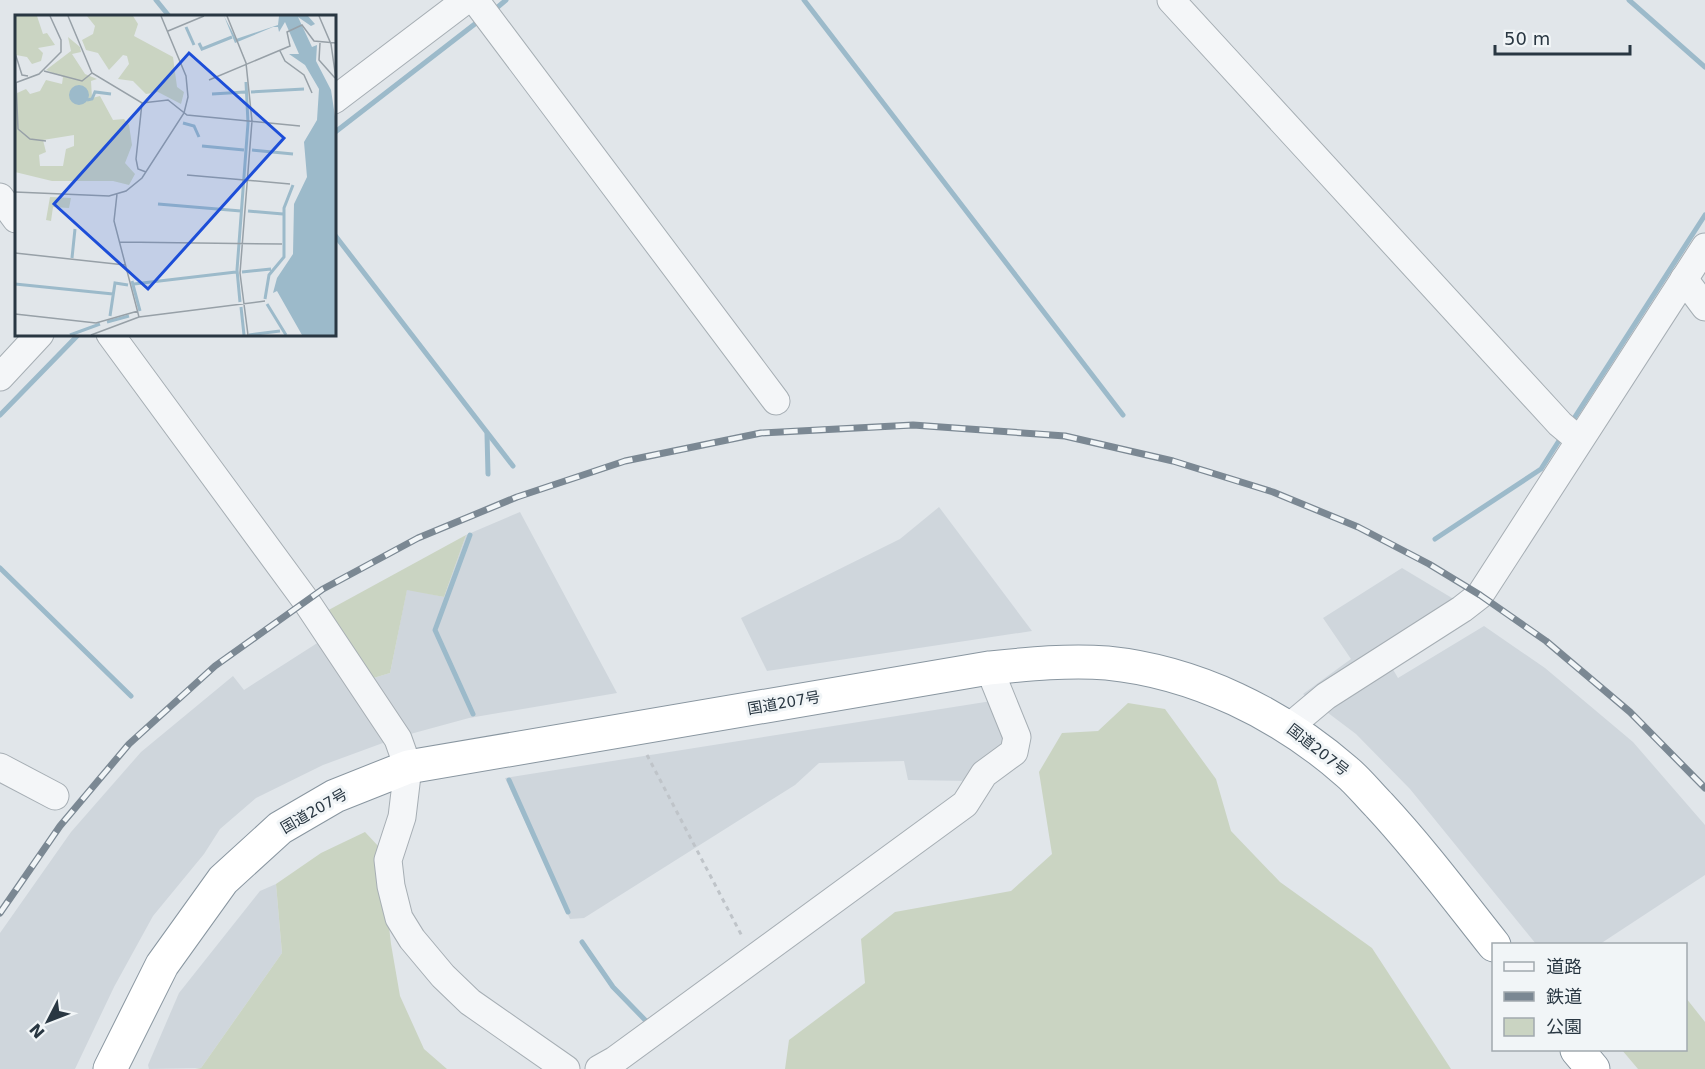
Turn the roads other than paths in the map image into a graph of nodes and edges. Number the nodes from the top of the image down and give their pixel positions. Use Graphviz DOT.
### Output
graph roads {
  1 [pos="1171,0"];
  2 [pos="478,8"];
  3 [pos="336,99"];
  4 [pos="0,197"];
  5 [pos="15,218"];
  6 [pos="1705,247"];
  7 [pos="1684,279"];
  8 [pos="1705,308"];
  9 [pos="38,336"];
  10 [pos="112,336"];
  11 [pos="0,377"];
  12 [pos="776,401"];
  13 [pos="1570,433"];
  14 [pos="989,668"];
  15 [pos="1289,727"];
  16 [pos="0,767"];
  17 [pos="408,767"];
  18 [pos="55,796"];
  19 [pos="1492,943"];
  20 [pos="1578,1051"];
  21 [pos="110,1069"];
  22 [pos="566,1069"];
  23 [pos="599,1069"];
  24 [pos="1593,1069"];
  1 -- 13 [label="street"];
  2 -- 3 [label="street"];
  2 -- 12 [label="street"];
  4 -- 5 [label="street"];
  6 -- 7 [label="street"];
  7 -- 8 [label="street"];
  7 -- 13 [label="street"];
  9 -- 11 [label="street"];
  10 -- 17 [label="street"];
  13 -- 15 [label="street"];
  14 -- 15 [label="highway, 国道207号"];
  14 -- 17 [label="highway, 国道207号"];
  14 -- 23 [label="street"];
  15 -- 19 [label="highway, 国道207号"];
  16 -- 18 [label="street"];
  17 -- 21 [label="highway, 国道207号"];
  17 -- 22 [label="street"];
  20 -- 24 [label="highway"];
}
